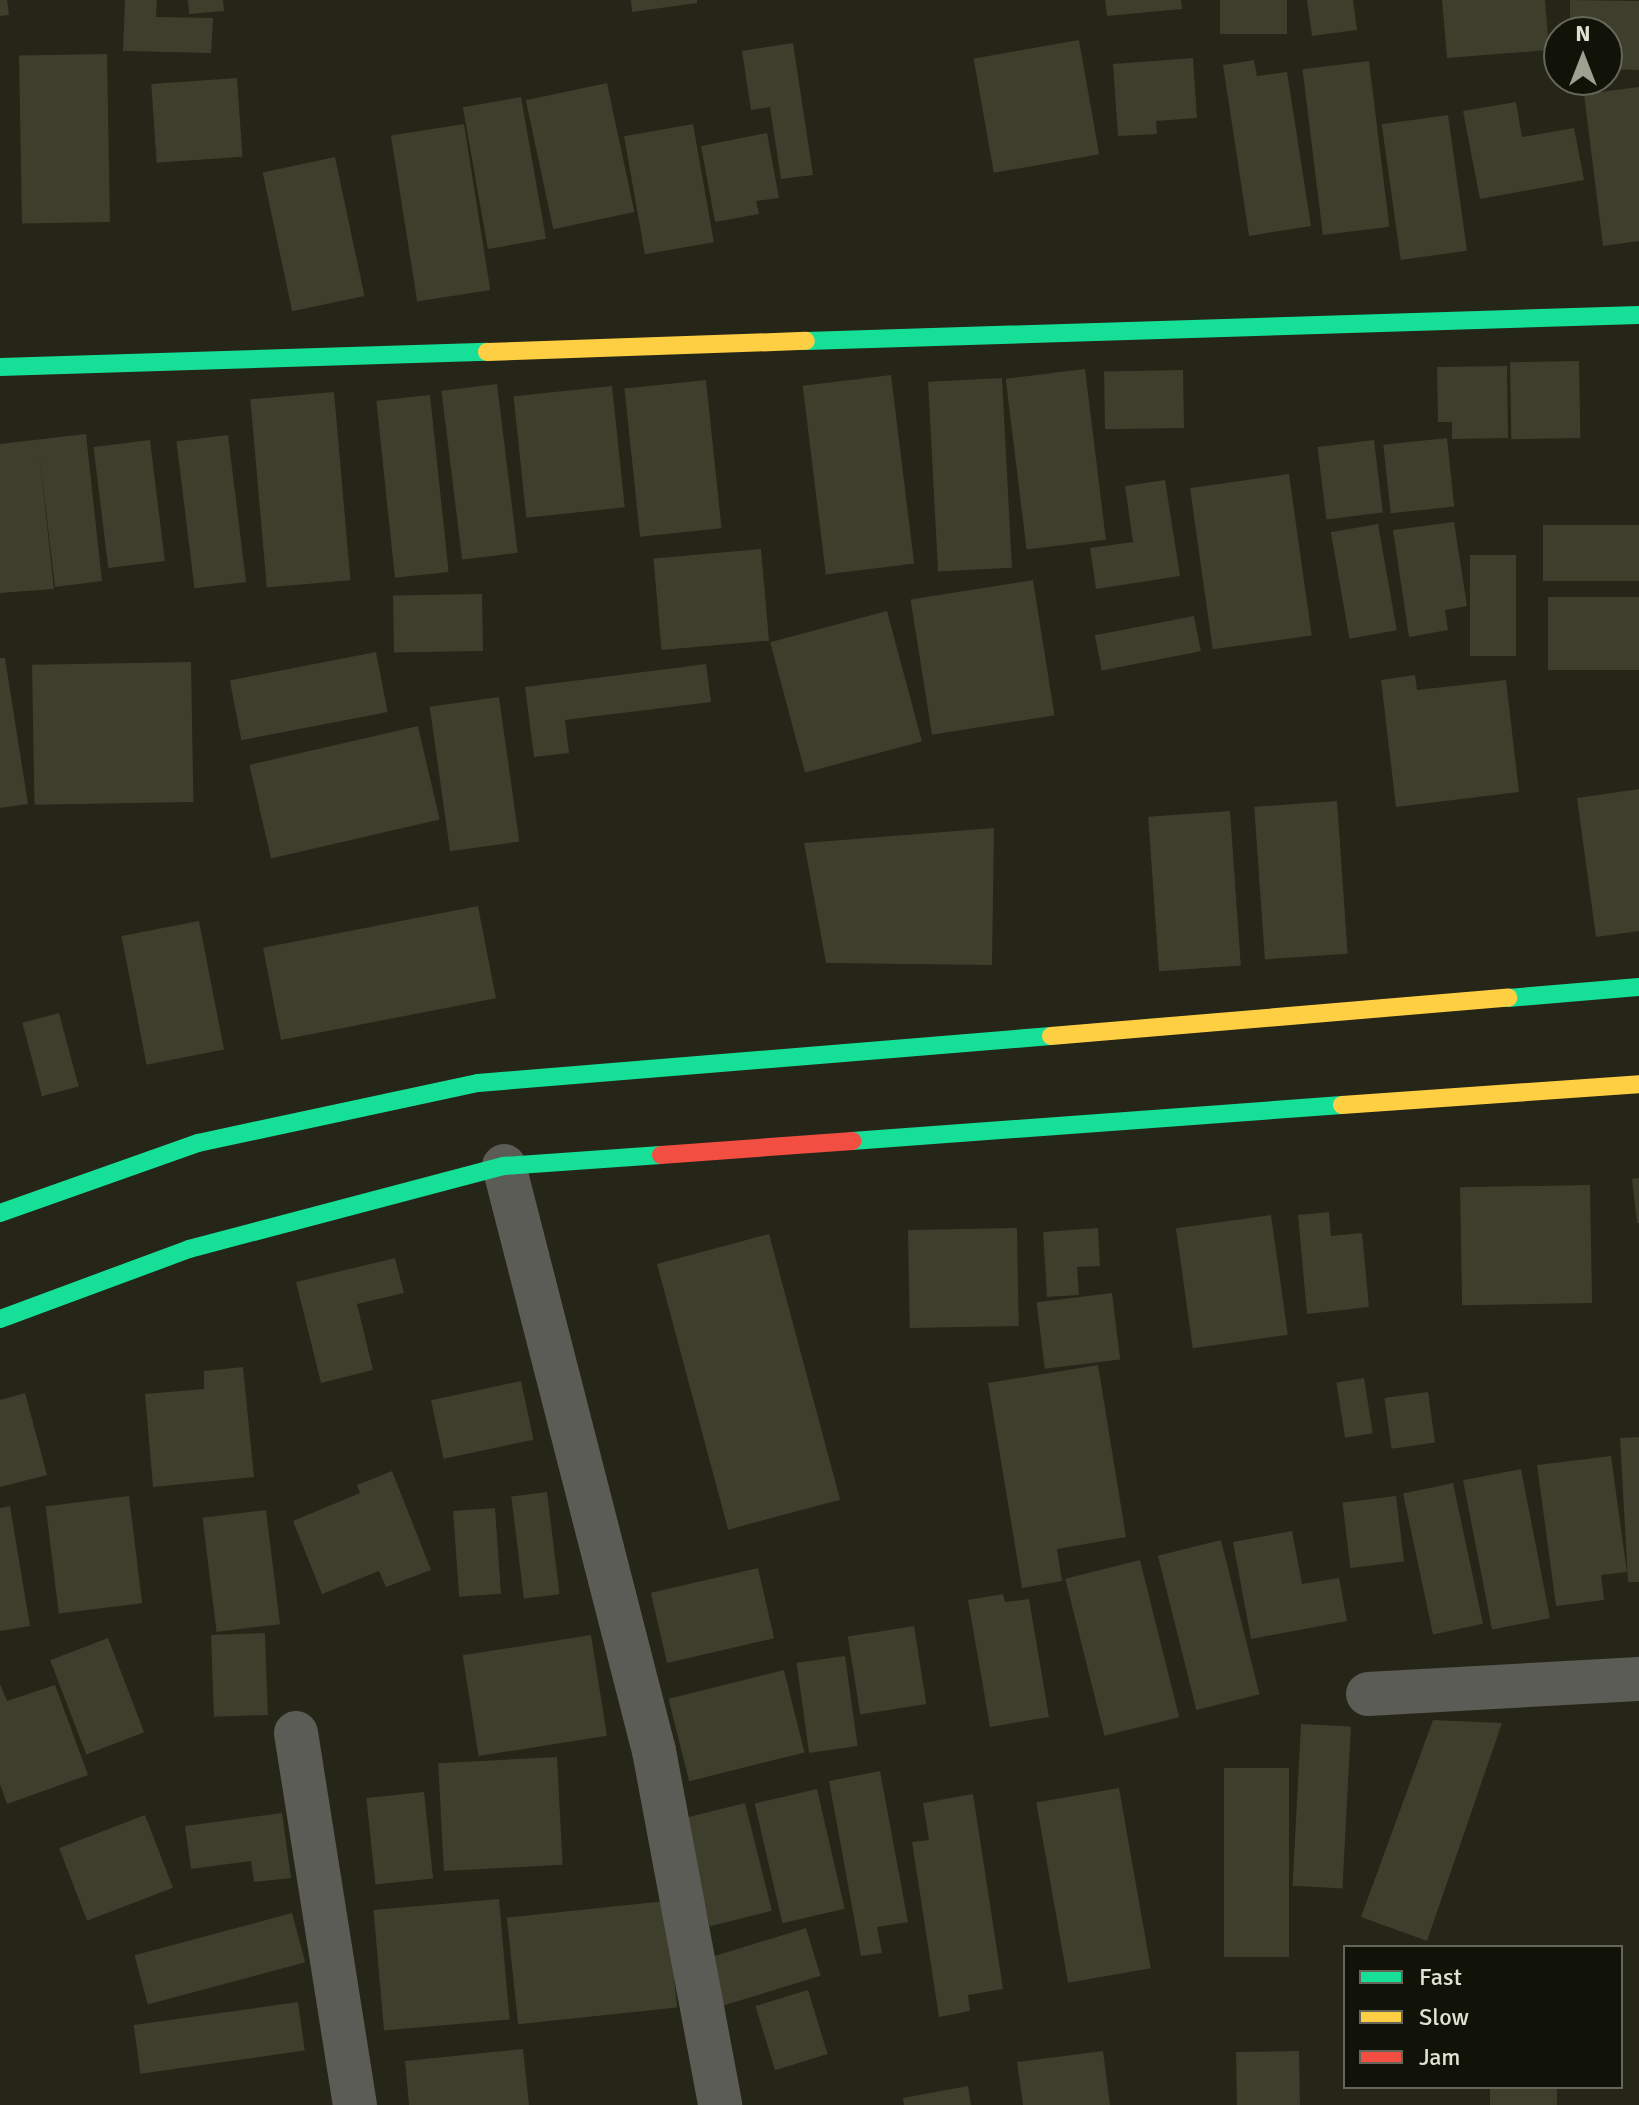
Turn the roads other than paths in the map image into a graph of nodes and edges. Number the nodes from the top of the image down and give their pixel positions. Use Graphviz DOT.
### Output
graph roads {
  1 [pos="1639,315"];
  2 [pos="0,367"];
  3 [pos="1639,987"];
  4 [pos="1639,1084"];
  5 [pos="504,1166"];
  6 [pos="0,1213"];
  7 [pos="0,1319"];
  8 [pos="1639,1679"];
  9 [pos="1368,1694"];
  10 [pos="296,1733"];
  11 [pos="355,2105"];
  12 [pos="720,2105"];
  1 -- 2 [label="street"];
  3 -- 6 [label="street"];
  4 -- 5 [label="street"];
  5 -- 7 [label="street"];
  5 -- 12 [label="street"];
  8 -- 9 [label="street"];
  10 -- 11 [label="street"];
}
